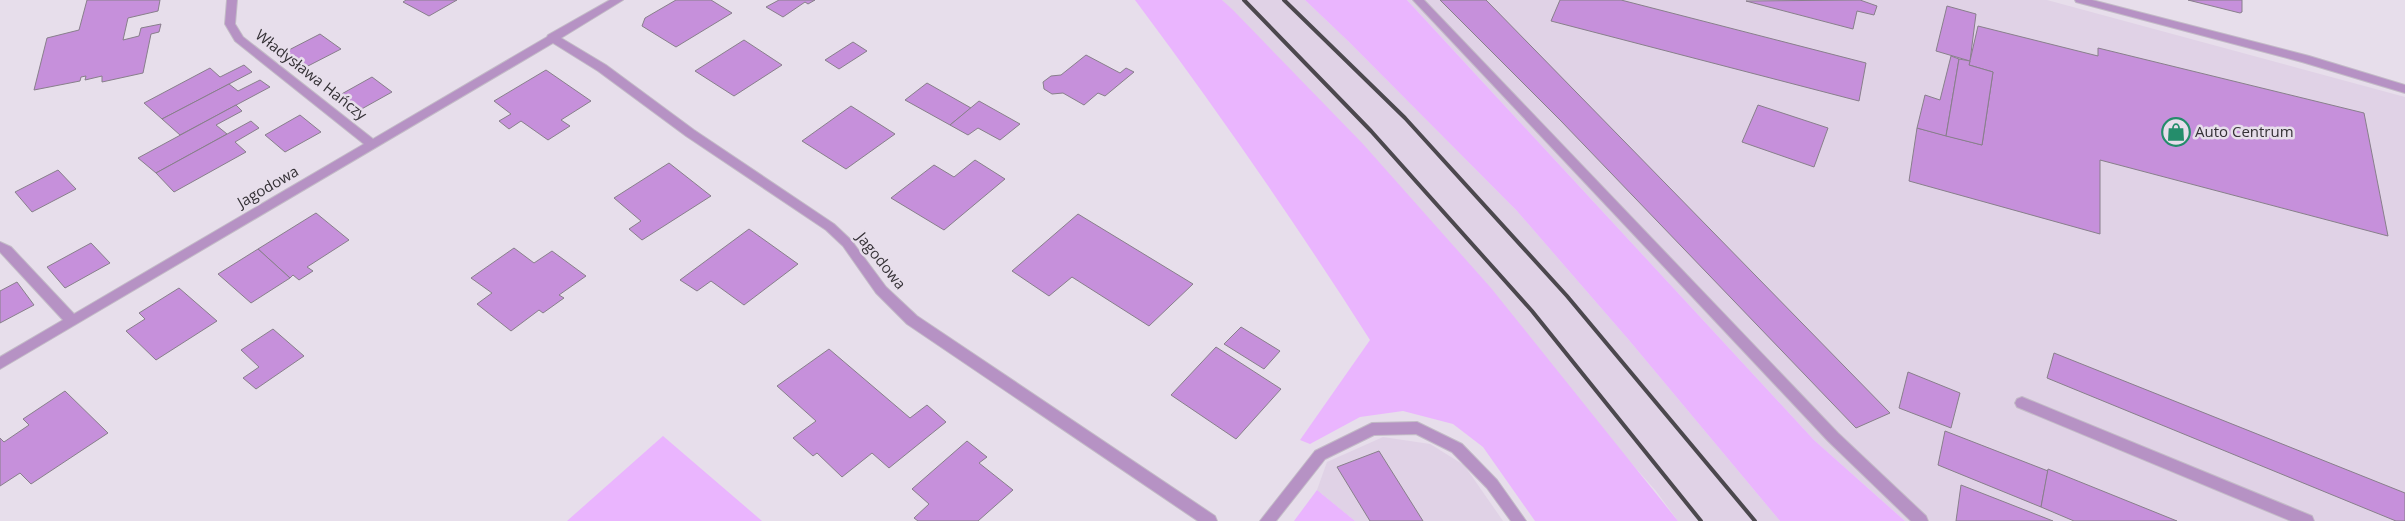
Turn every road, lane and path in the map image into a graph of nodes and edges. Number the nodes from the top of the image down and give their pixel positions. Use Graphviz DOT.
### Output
graph roads {
  1 [pos="232,0"];
  2 [pos="618,0"];
  3 [pos="1418,0"];
  4 [pos="2080,0"];
  5 [pos="552,37"];
  6 [pos="2405,89"];
  7 [pos="372,144"];
  8 [pos="0,248"];
  9 [pos="72,321"];
  10 [pos="0,364"];
  11 [pos="2022,403"];
  12 [pos="1210,521"];
  13 [pos="1267,521"];
  14 [pos="1519,521"];
  15 [pos="1921,521"];
  16 [pos="2307,521"];
  1 -- 7 [label="street, Władysława Hańczy"];
  2 -- 5 [label="street, Jagodowa"];
  3 -- 15 [label="street"];
  4 -- 6 [label="street"];
  5 -- 7 [label="street, Jagodowa"];
  5 -- 12 [label="street, Jagodowa"];
  7 -- 9 [label="street, Jagodowa"];
  8 -- 9 [label="street"];
  9 -- 10 [label="street, Jagodowa"];
  11 -- 16 [label="street"];
  13 -- 14 [label="street"];
}
